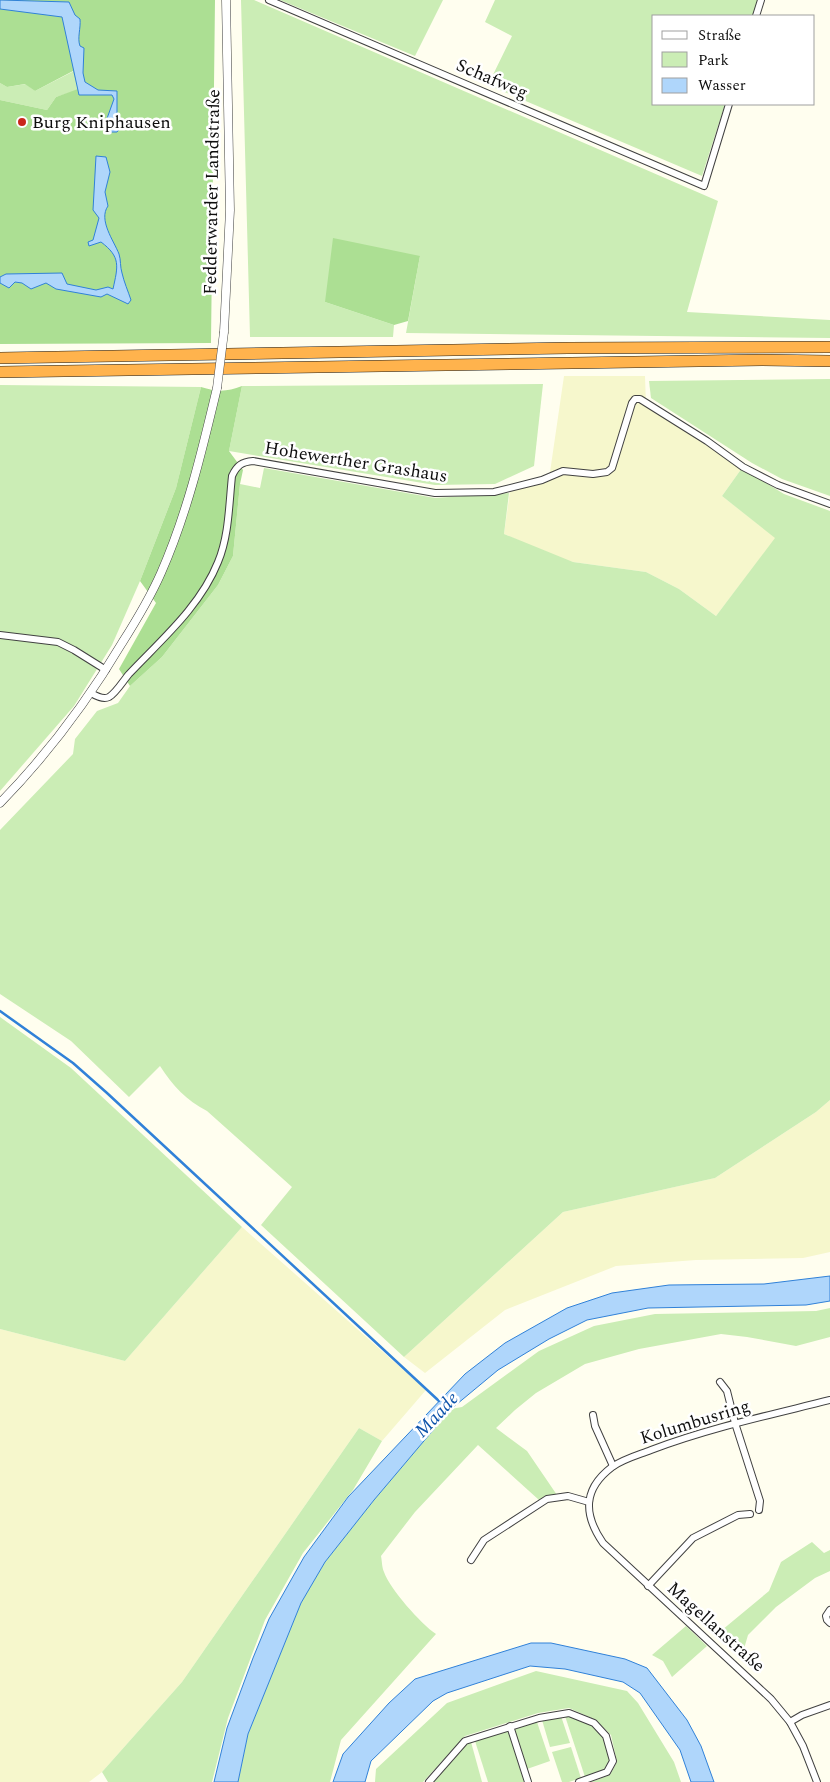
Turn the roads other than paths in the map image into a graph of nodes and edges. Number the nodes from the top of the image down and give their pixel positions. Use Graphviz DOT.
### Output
graph roads {
  1 [pos="226,0"];
  2 [pos="268,0"];
  3 [pos="761,0"];
  4 [pos="756,15"];
  5 [pos="729,105"];
  6 [pos="830,347"];
  7 [pos="0,358"];
  8 [pos="830,361"];
  9 [pos="0,372"];
  10 [pos="830,504"];
  11 [pos="0,634"];
  12 [pos="106,670"];
  13 [pos="91,693"];
  14 [pos="0,803"];
  15 [pos="720,1382"];
  16 [pos="830,1400"];
  17 [pos="593,1414"];
  18 [pos="735,1423"];
  19 [pos="613,1466"];
  20 [pos="589,1502"];
  21 [pos="759,1510"];
  22 [pos="750,1514"];
  23 [pos="471,1560"];
  24 [pos="648,1586"];
  25 [pos="830,1610"];
  26 [pos="830,1623"];
  27 [pos="830,1705"];
  28 [pos="790,1722"];
  29 [pos="510,1726"];
  30 [pos="429,1782"];
  31 [pos="528,1782"];
  32 [pos="579,1782"];
  33 [pos="816,1782"];
  1 -- 12 [label="street, Fedderwarder Landstraße, bridge"];
  2 -- 5 [label="street, Schafweg"];
  3 -- 4 [label="street"];
  6 -- 7 [label="highway"];
  8 -- 9 [label="highway"];
  10 -- 13 [label="street, Hohewerther Grashaus"];
  11 -- 12 [label="street"];
  12 -- 13 [label="street, Fedderwarder Landstraße"];
  13 -- 14 [label="street, Fedderwarder Landstraße"];
  15 -- 18 [label="street"];
  16 -- 18 [label="street, Kolumbusring"];
  17 -- 19 [label="street"];
  18 -- 19 [label="street, Kolumbusring"];
  18 -- 21 [label="street"];
  19 -- 20 [label="street, Kolumbusring"];
  20 -- 23 [label="street"];
  20 -- 24 [label="street, Magellanstraße"];
  22 -- 24 [label="street"];
  24 -- 28 [label="street, Magellanstraße"];
  25 -- 26 [label="street"];
  27 -- 28 [label="street"];
  28 -- 33 [label="street, Magellanstraße"];
  29 -- 30 [label="street"];
  29 -- 31 [label="street"];
  29 -- 32 [label="street"];
}
